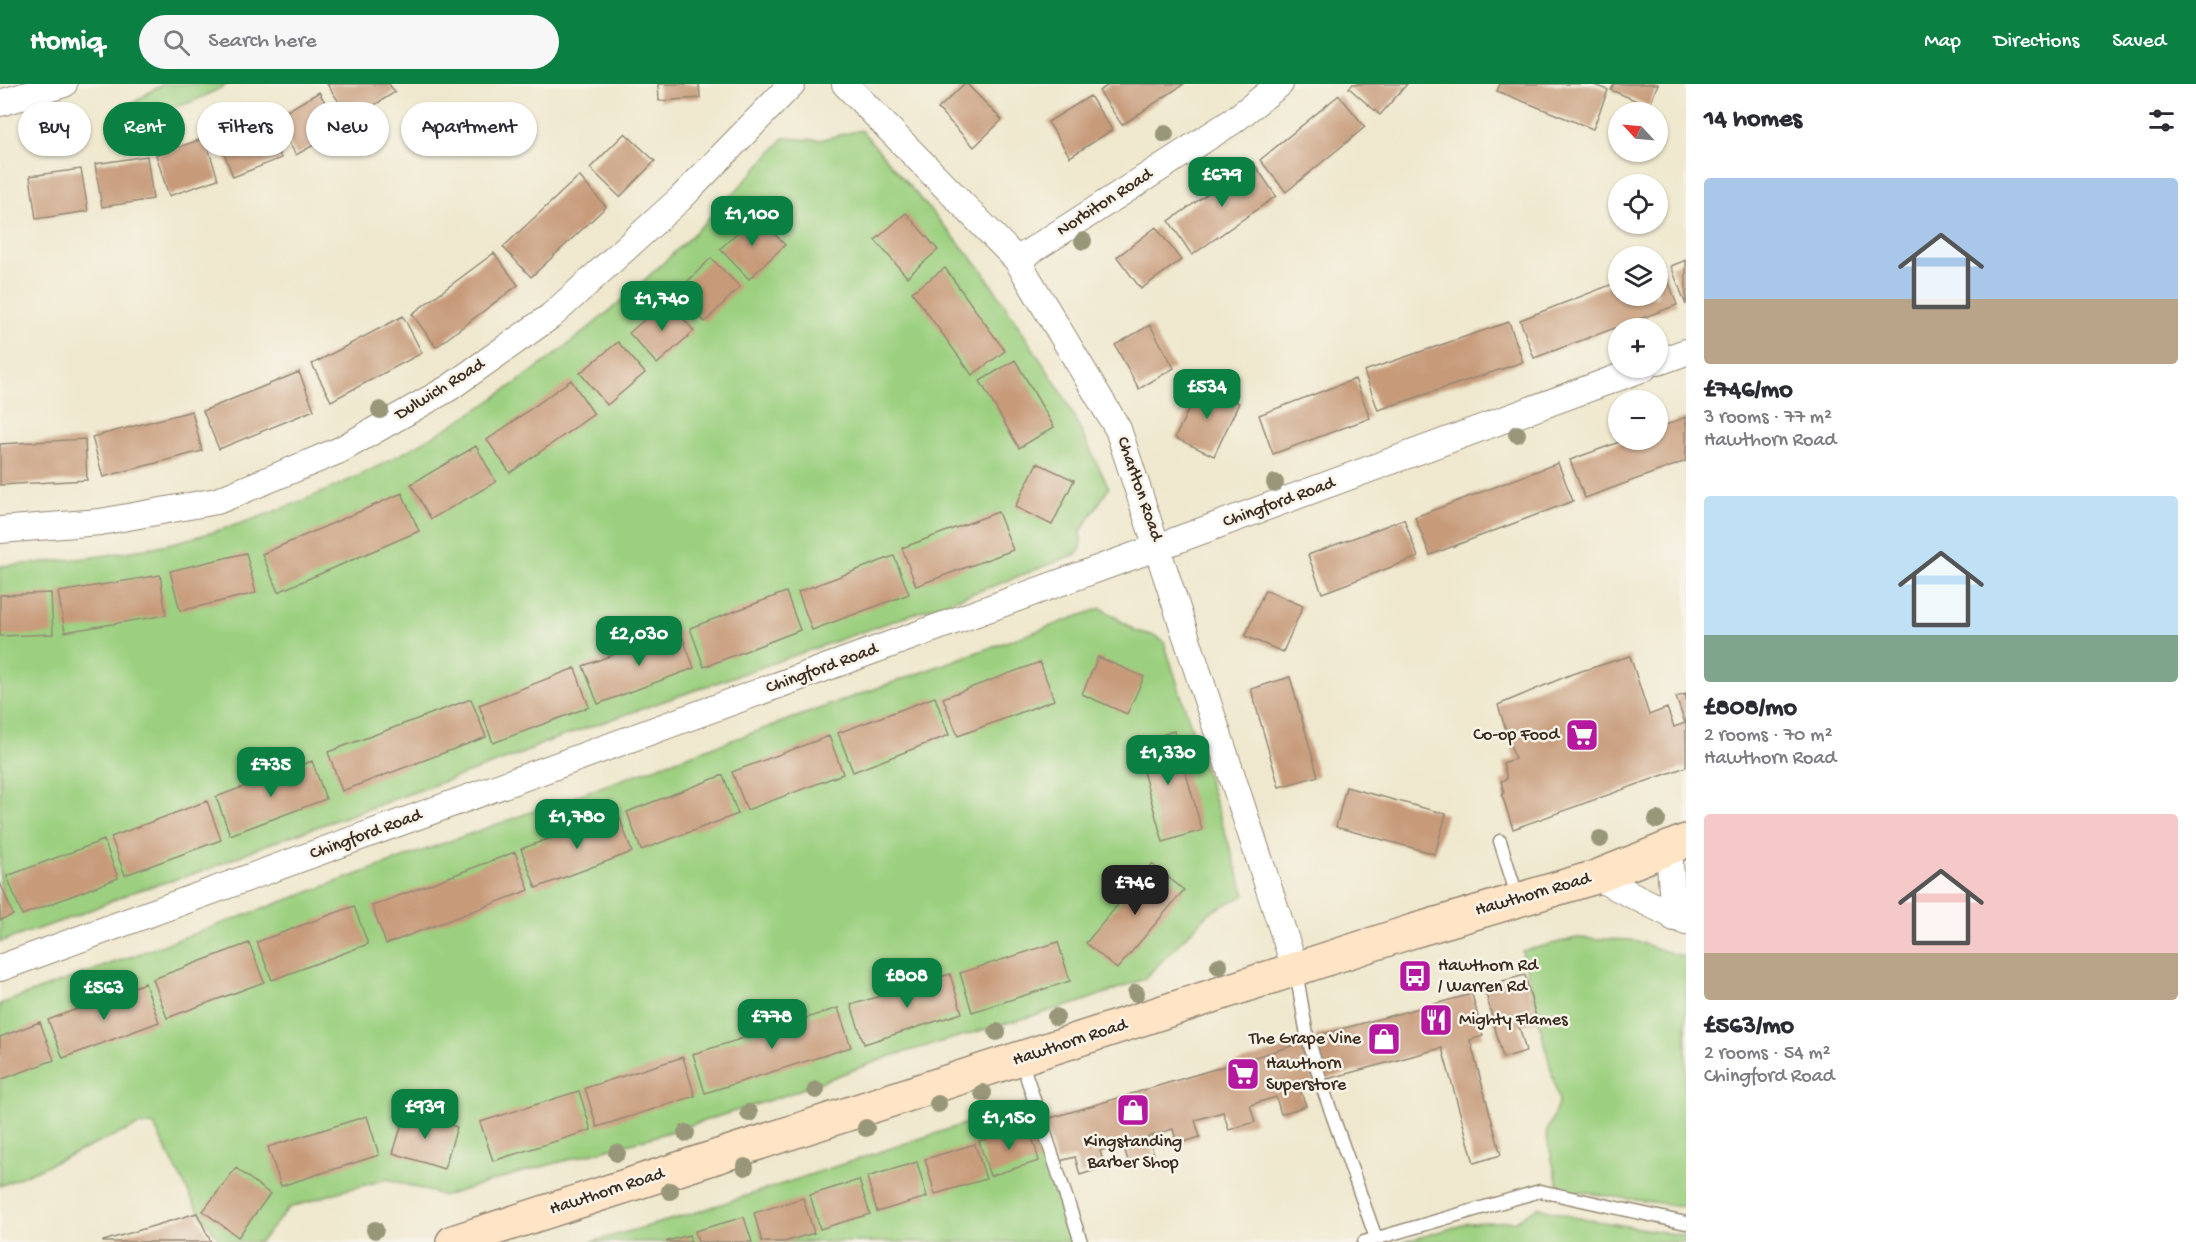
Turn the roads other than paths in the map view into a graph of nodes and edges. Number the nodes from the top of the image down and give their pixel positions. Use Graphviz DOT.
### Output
graph roads {
  1 [pos="64,84"];
  2 [pos="792,84"];
  3 [pos="844,84"];
  4 [pos="1280,84"];
  5 [pos="0,103"];
  6 [pos="1017,260"];
  7 [pos="1686,352"];
  8 [pos="1668,358"];
  9 [pos="1617,378"];
  10 [pos="0,530"];
  11 [pos="1158,547"];
  12 [pos="1500,841"];
  13 [pos="1677,845"];
  14 [pos="1596,877"];
  15 [pos="1518,899"];
  16 [pos="1680,920"];
  17 [pos="0,968"];
  18 [pos="1296,971"];
  19 [pos="1021,1059"];
  20 [pos="1686,1223"];
  21 [pos="1370,1240"];
  22 [pos="453,1242"];
  23 [pos="1081,1242"];
  1 -- 5 [label="street"];
  2 -- 10 [label="street, Dulwich Road"];
  3 -- 6 [label="street, Charlton Road"];
  4 -- 6 [label="street, Norbiton Road"];
  6 -- 11 [label="street, Charlton Road"];
  7 -- 8 [label="street"];
  9 -- 11 [label="street, Chingford Road"];
  11 -- 17 [label="street, Chingford Road"];
  11 -- 18 [label="street, Charlton Road"];
  12 -- 15 [label="lane"];
  13 -- 14 [label="street, Hawthorn Road"];
  13 -- 16 [label="street"];
  14 -- 15 [label="street, Hawthorn Road"];
  14 -- 16 [label="street"];
  15 -- 18 [label="street, Hawthorn Road"];
  18 -- 19 [label="street, Hawthorn Road"];
  18 -- 21 [label="lane"];
  19 -- 22 [label="street, Hawthorn Road"];
  19 -- 23 [label="lane"];
  20 -- 21 [label="lane"];
}
